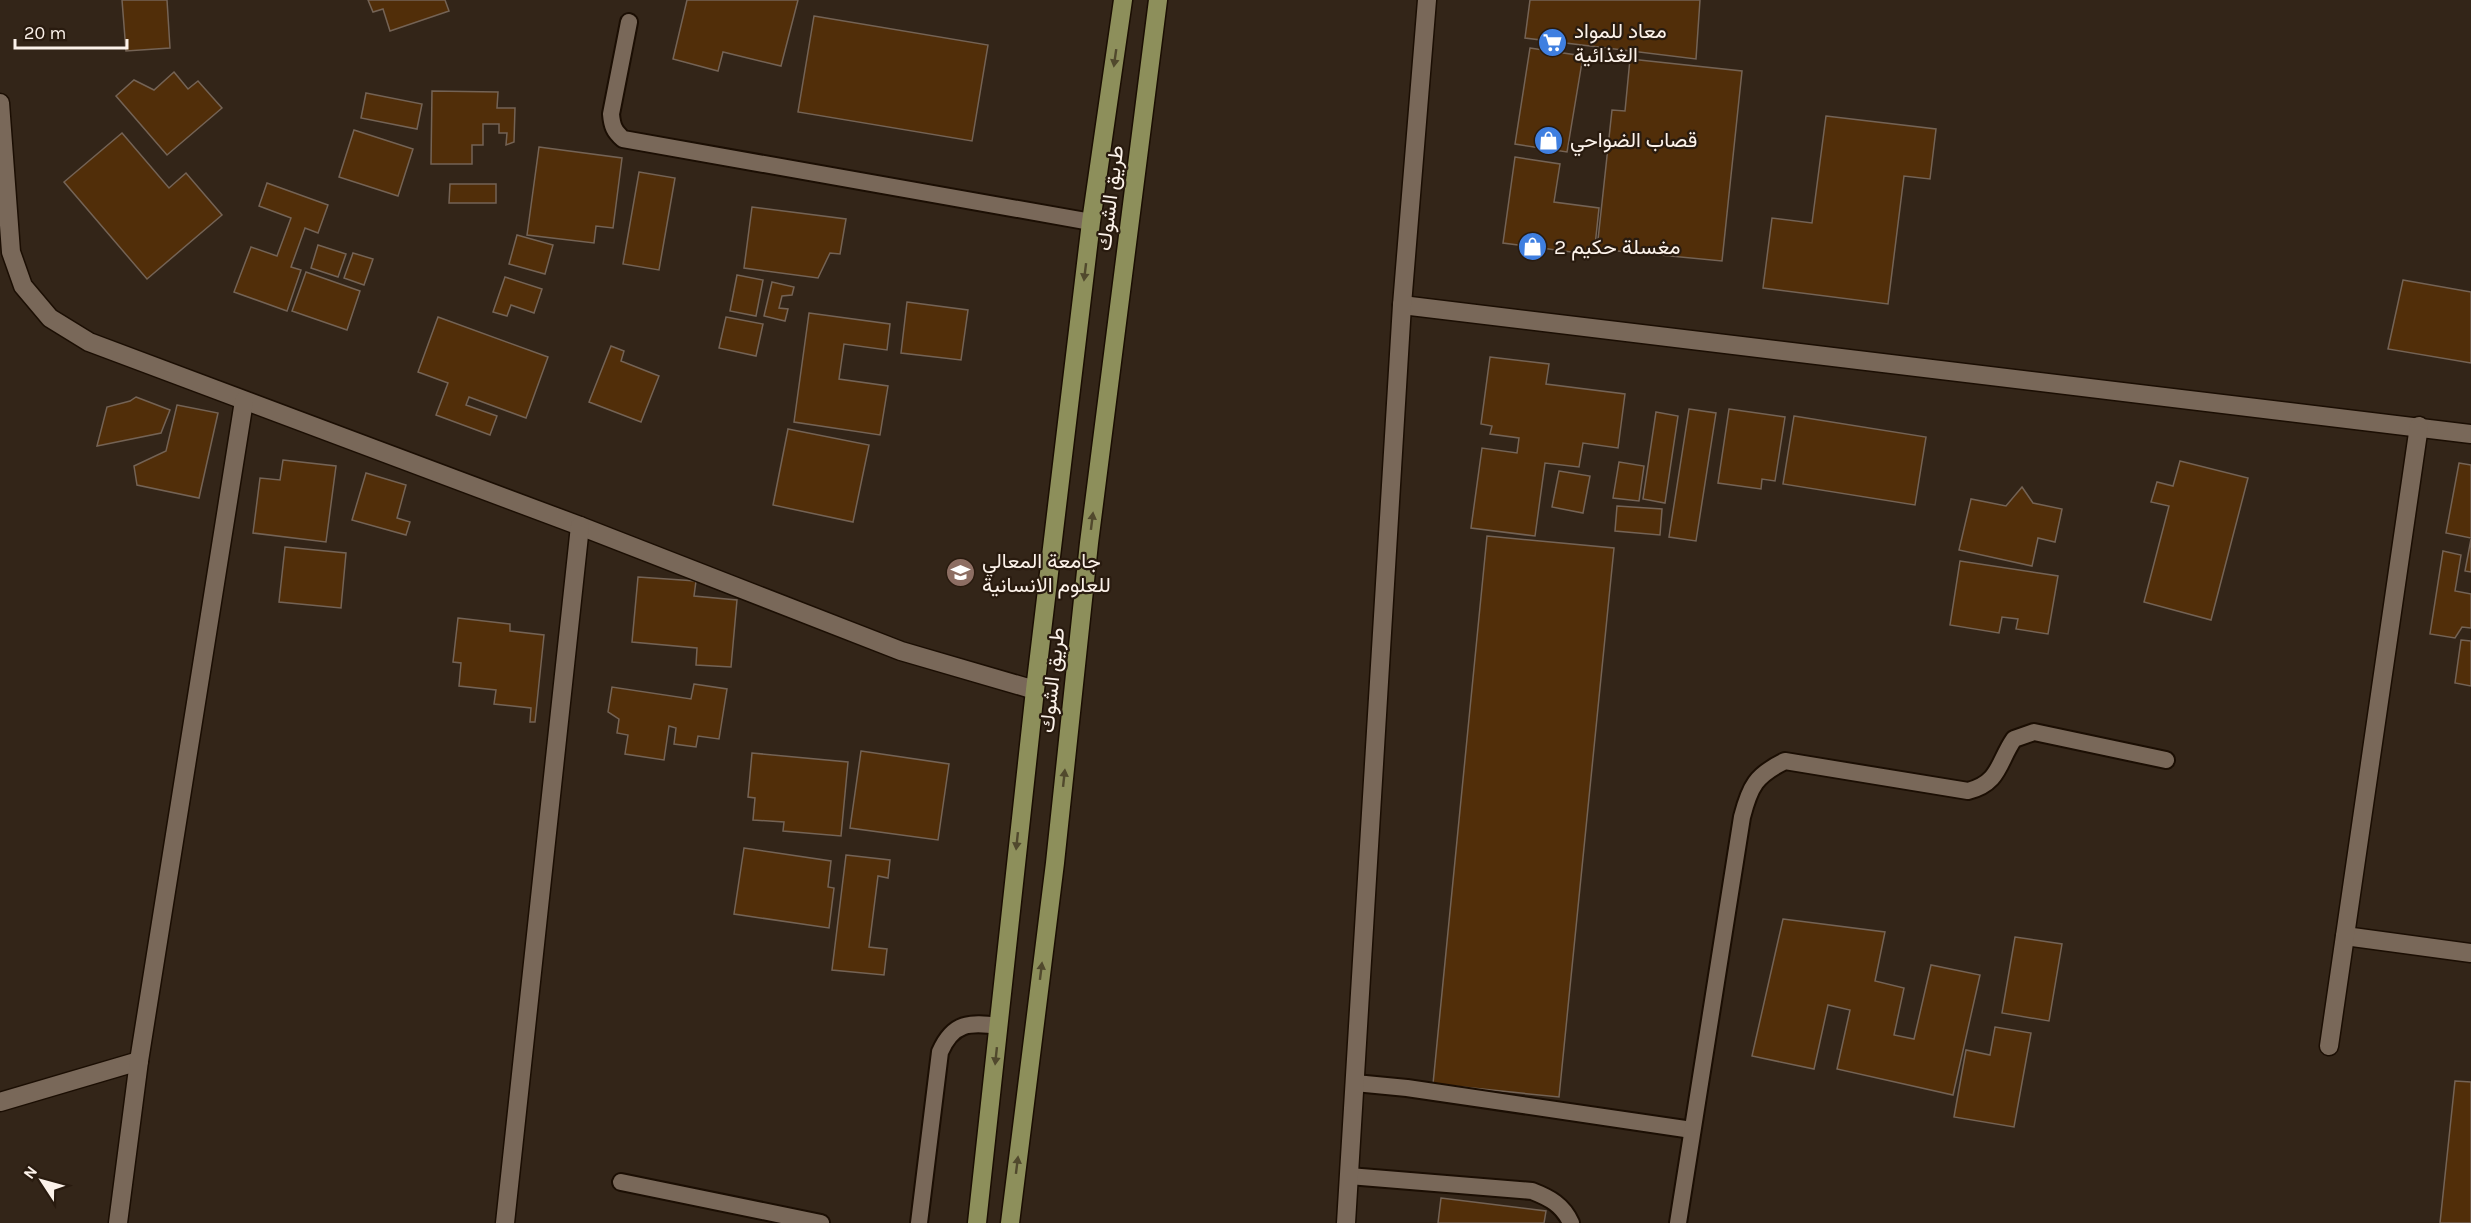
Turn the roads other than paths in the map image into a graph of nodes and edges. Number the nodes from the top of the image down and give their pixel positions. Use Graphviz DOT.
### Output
graph roads {
  1 [pos="1123,0"];
  2 [pos="1158,0"];
  3 [pos="1427,0"];
  4 [pos="629,22"];
  5 [pos="0,103"];
  6 [pos="1091,222"];
  7 [pos="1402,305"];
  8 [pos="244,401"];
  9 [pos="2419,426"];
  10 [pos="2471,434"];
  11 [pos="580,526"];
  12 [pos="1035,690"];
  13 [pos="2166,760"];
  14 [pos="2345,936"];
  15 [pos="2471,953"];
  16 [pos="999,1026"];
  17 [pos="2329,1046"];
  18 [pos="139,1061"];
  19 [pos="1355,1083"];
  20 [pos="0,1102"];
  21 [pos="1692,1130"];
  22 [pos="1349,1176"];
  23 [pos="621,1182"];
  24 [pos="118,1223"];
  25 [pos="505,1223"];
  26 [pos="821,1223"];
  27 [pos="919,1223"];
  28 [pos="977,1223"];
  29 [pos="1010,1223"];
  30 [pos="1346,1223"];
  31 [pos="1572,1223"];
  32 [pos="1678,1223"];
  1 -- 6 [label="main road, طريق الشوك, one-way"];
  29 -- 2 [label="main road, طريق الشوك, one-way"];
  3 -- 7 [label="street"];
  4 -- 6 [label="lane"];
  5 -- 8 [label="street"];
  6 -- 12 [label="main road, طريق الشوك, one-way"];
  7 -- 9 [label="street"];
  7 -- 19 [label="street"];
  8 -- 11 [label="street"];
  8 -- 18 [label="street"];
  9 -- 10 [label="street"];
  9 -- 14 [label="street"];
  11 -- 12 [label="street"];
  11 -- 25 [label="street"];
  12 -- 16 [label="main road, طريق الشوك, one-way"];
  13 -- 21 [label="lane"];
  14 -- 15 [label="street"];
  14 -- 17 [label="street"];
  16 -- 27 [label="lane"];
  16 -- 28 [label="main road, طريق الشوك, one-way"];
  18 -- 20 [label="street"];
  18 -- 24 [label="street"];
  19 -- 21 [label="lane"];
  19 -- 22 [label="street"];
  21 -- 32 [label="lane"];
  22 -- 30 [label="street"];
  22 -- 31 [label="lane"];
  23 -- 26 [label="lane"];
}
